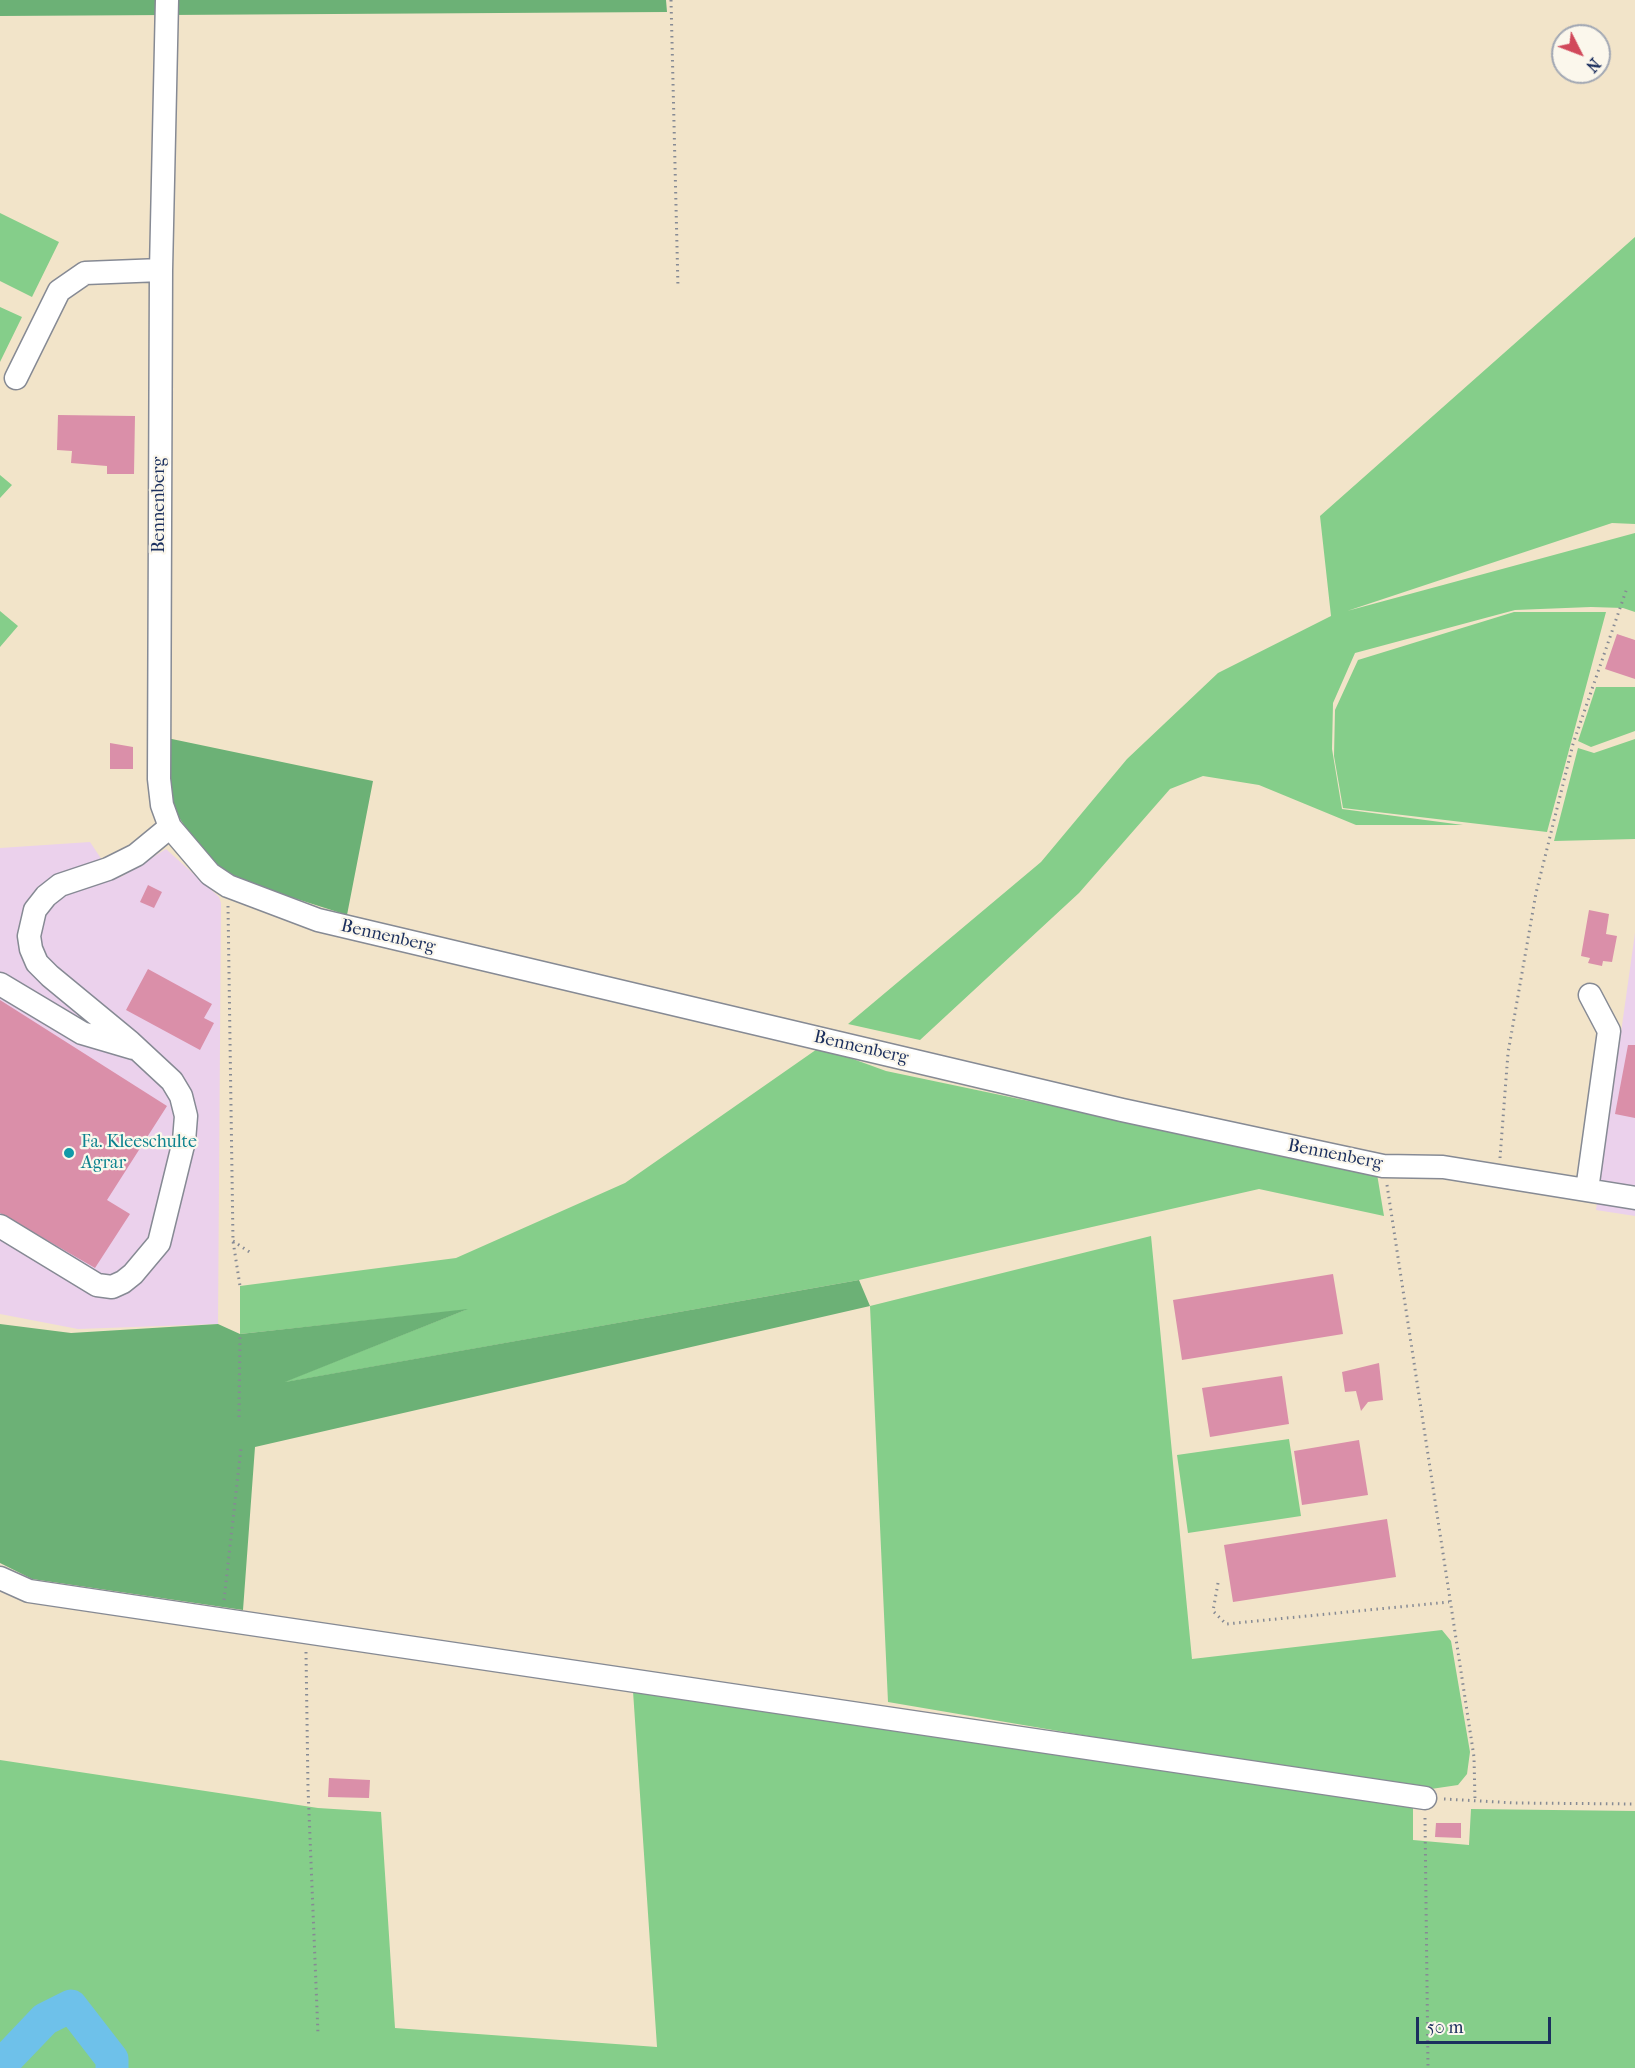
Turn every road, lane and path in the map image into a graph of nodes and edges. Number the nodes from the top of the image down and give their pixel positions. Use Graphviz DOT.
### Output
graph roads {
  1 [pos="167,0"];
  2 [pos="671,0"];
  3 [pos="161,270"];
  4 [pos="678,288"];
  5 [pos="16,378"];
  6 [pos="1627,588"];
  7 [pos="170,827"];
  8 [pos="228,886"];
  9 [pos="0,984"];
  10 [pos="1590,994"];
  11 [pos="138,1049"];
  12 [pos="1383,1166"];
  13 [pos="1498,1174"];
  14 [pos="1587,1190"];
  15 [pos="1635,1198"];
  16 [pos="0,1226"];
  17 [pos="233,1241"];
  18 [pos="251,1253"];
  19 [pos="240,1286"];
  20 [pos="240,1334"];
  21 [pos="239,1417"];
  22 [pos="241,1448"];
  23 [pos="0,1578"];
  24 [pos="1218,1583"];
  25 [pos="1449,1602"];
  26 [pos="221,1619"];
  27 [pos="306,1632"];
  28 [pos="1425,1798"];
  29 [pos="1475,1801"];
  30 [pos="1635,1804"];
  31 [pos="318,2034"];
  32 [pos="1428,2068"];
  1 -- 3 [label="street, Bennenberg"];
  2 -- 4 [label="path"];
  3 -- 5 [label="street"];
  3 -- 7 [label="street, Bennenberg"];
  6 -- 13 [label="path"];
  7 -- 8 [label="street, Bennenberg"];
  7 -- 11 [label="street"];
  8 -- 12 [label="street, Bennenberg"];
  8 -- 17 [label="path"];
  9 -- 11 [label="street"];
  10 -- 14 [label="street"];
  11 -- 16 [label="street"];
  12 -- 13 [label="street, Bennenberg"];
  12 -- 25 [label="path"];
  13 -- 14 [label="street, Bennenberg"];
  14 -- 15 [label="street, Bennenberg"];
  17 -- 18 [label="path"];
  17 -- 19 [label="path"];
  20 -- 21 [label="path"];
  22 -- 26 [label="path"];
  23 -- 26 [label="street"];
  24 -- 25 [label="path"];
  25 -- 29 [label="path"];
  26 -- 27 [label="street"];
  27 -- 28 [label="street"];
  27 -- 31 [label="path"];
  28 -- 29 [label="path"];
  28 -- 32 [label="path"];
  29 -- 30 [label="path"];
}
